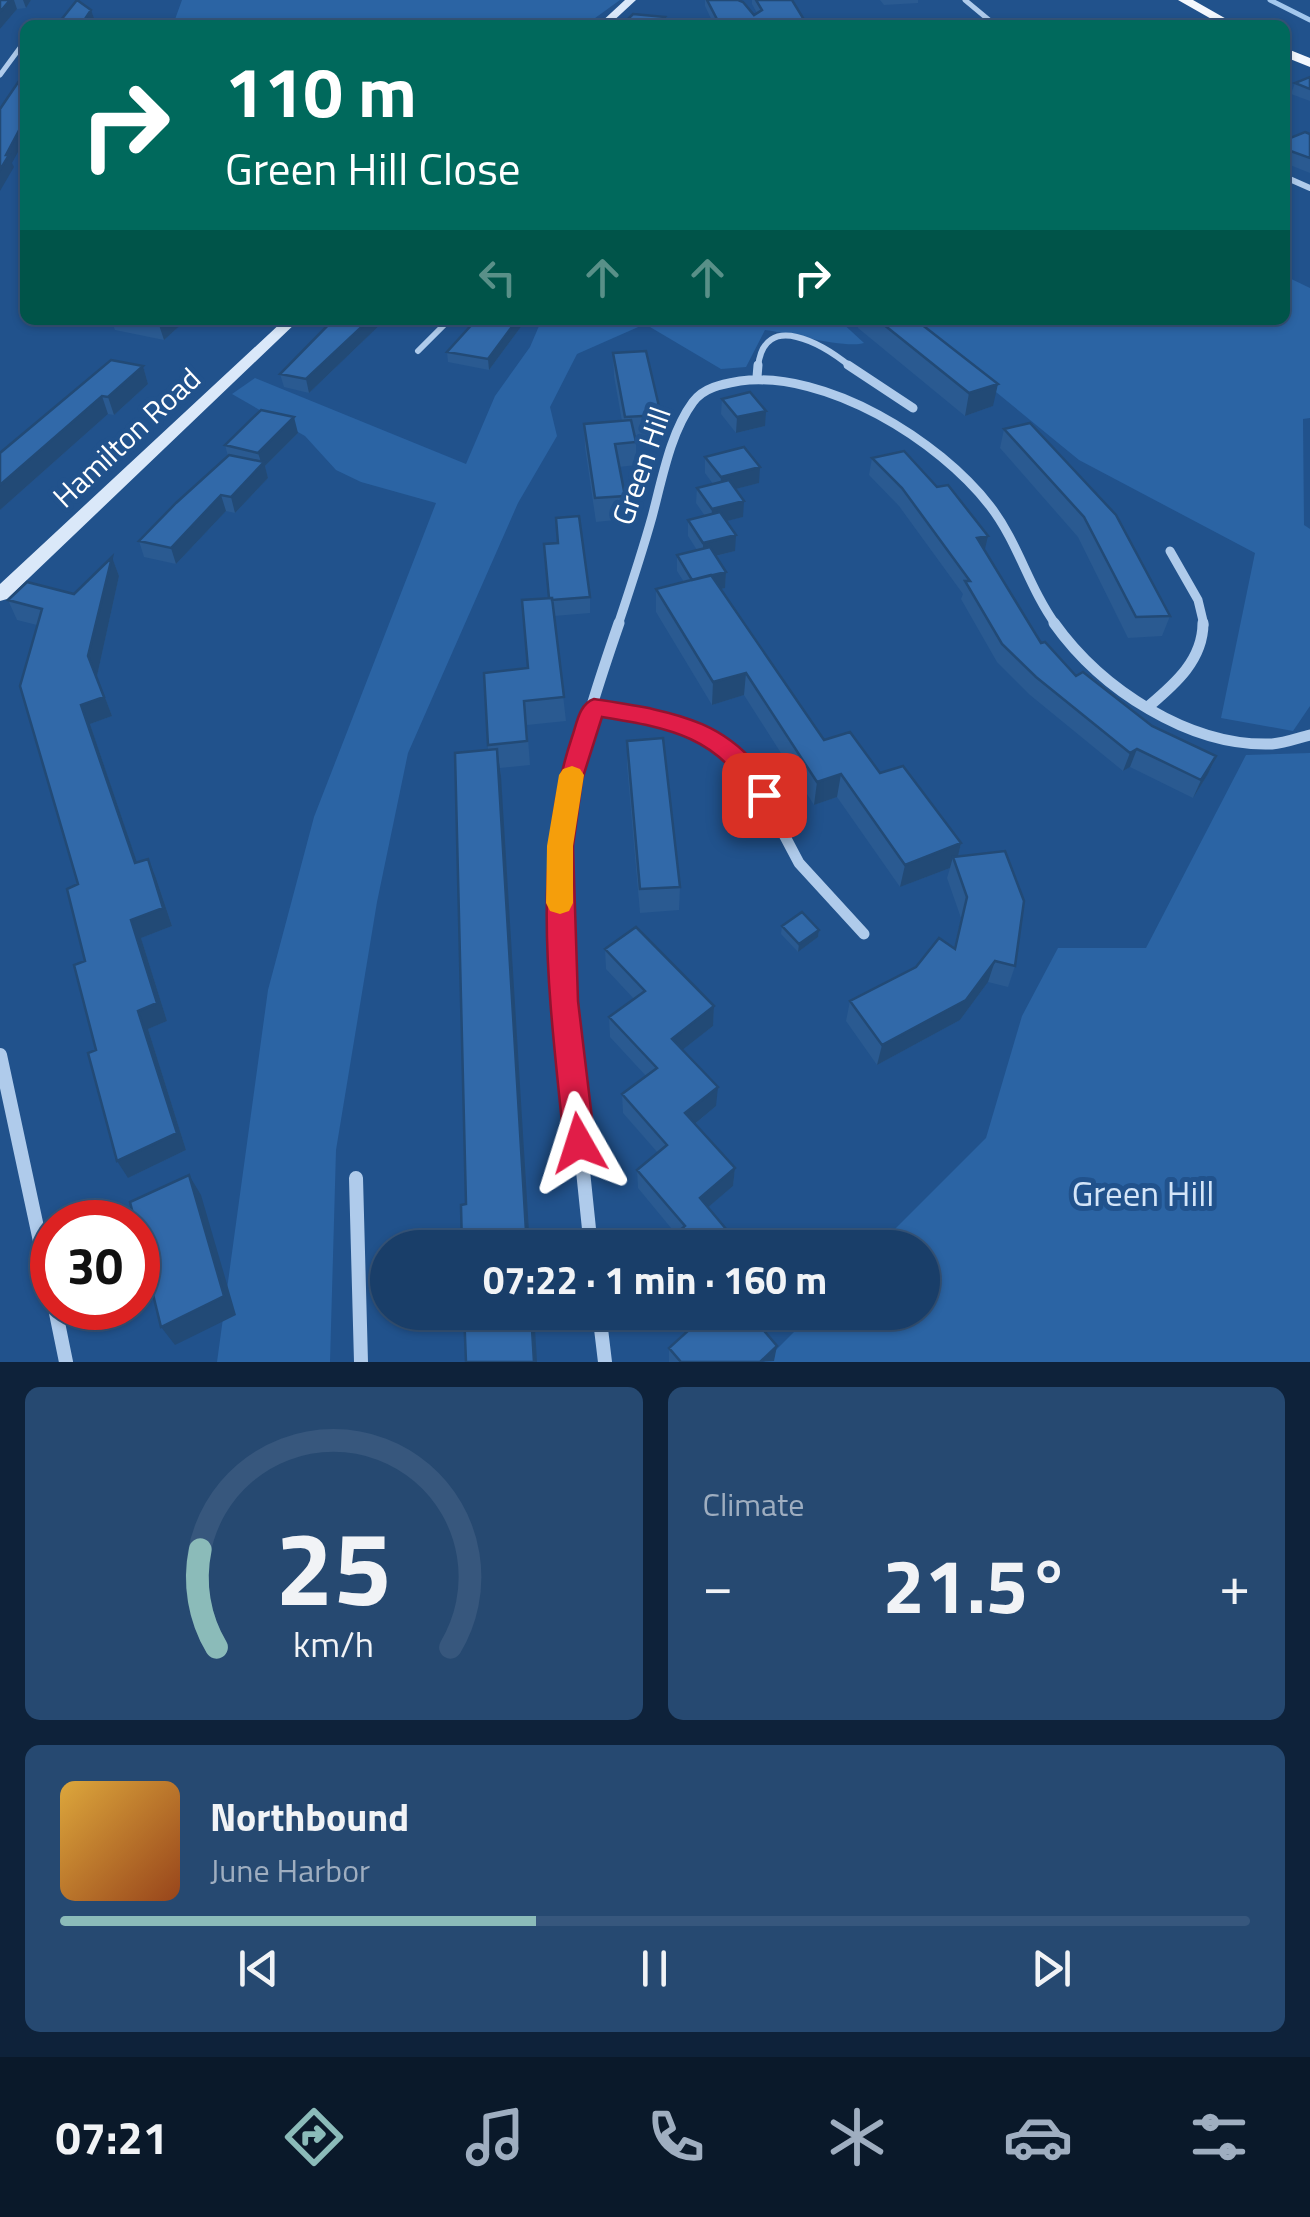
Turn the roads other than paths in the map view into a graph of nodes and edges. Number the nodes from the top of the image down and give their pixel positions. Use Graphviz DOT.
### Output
graph roads {
  1 [pos="630,0"];
  2 [pos="965,0"];
  3 [pos="1184,0"];
  4 [pos="608,20"];
  5 [pos="988,20"];
  6 [pos="1222,20"];
  7 [pos="20,48"];
  8 [pos="0,75"];
  9 [pos="287,325"];
  10 [pos="444,325"];
  11 [pos="418,351"];
  12 [pos="757,377"];
  13 [pos="913,408"];
  14 [pos="1170,550"];
  15 [pos="0,595"];
  16 [pos="1149,706"];
  17 [pos="594,708"];
  18 [pos="1310,735"];
  19 [pos="864,934"];
  20 [pos="0,1055"];
  21 [pos="356,1178"];
  22 [pos="31,1200"];
  23 [pos="590,1230"];
  24 [pos="59,1330"];
  25 [pos="601,1330"];
  26 [pos="66,1362"];
  27 [pos="360,1362"];
  28 [pos="605,1362"];
  1 -- 4 [label="street"];
  2 -- 5 [label="street"];
  3 -- 6 [label="main road"];
  7 -- 8 [label="street"];
  9 -- 15 [label="street, Hamilton Road"];
  10 -- 11 [label="street"];
  12 -- 13 [label="street"];
  12 -- 16 [label="street, Green Hill"];
  12 -- 17 [label="street, Green Hill"];
  14 -- 16 [label="street"];
  16 -- 18 [label="street, Green Hill"];
  17 -- 19 [label="street"];
  17 -- 23 [label="street, Green Hill"];
  20 -- 22 [label="street"];
  21 -- 27 [label="street"];
  24 -- 26 [label="street"];
  25 -- 28 [label="street"];
}
